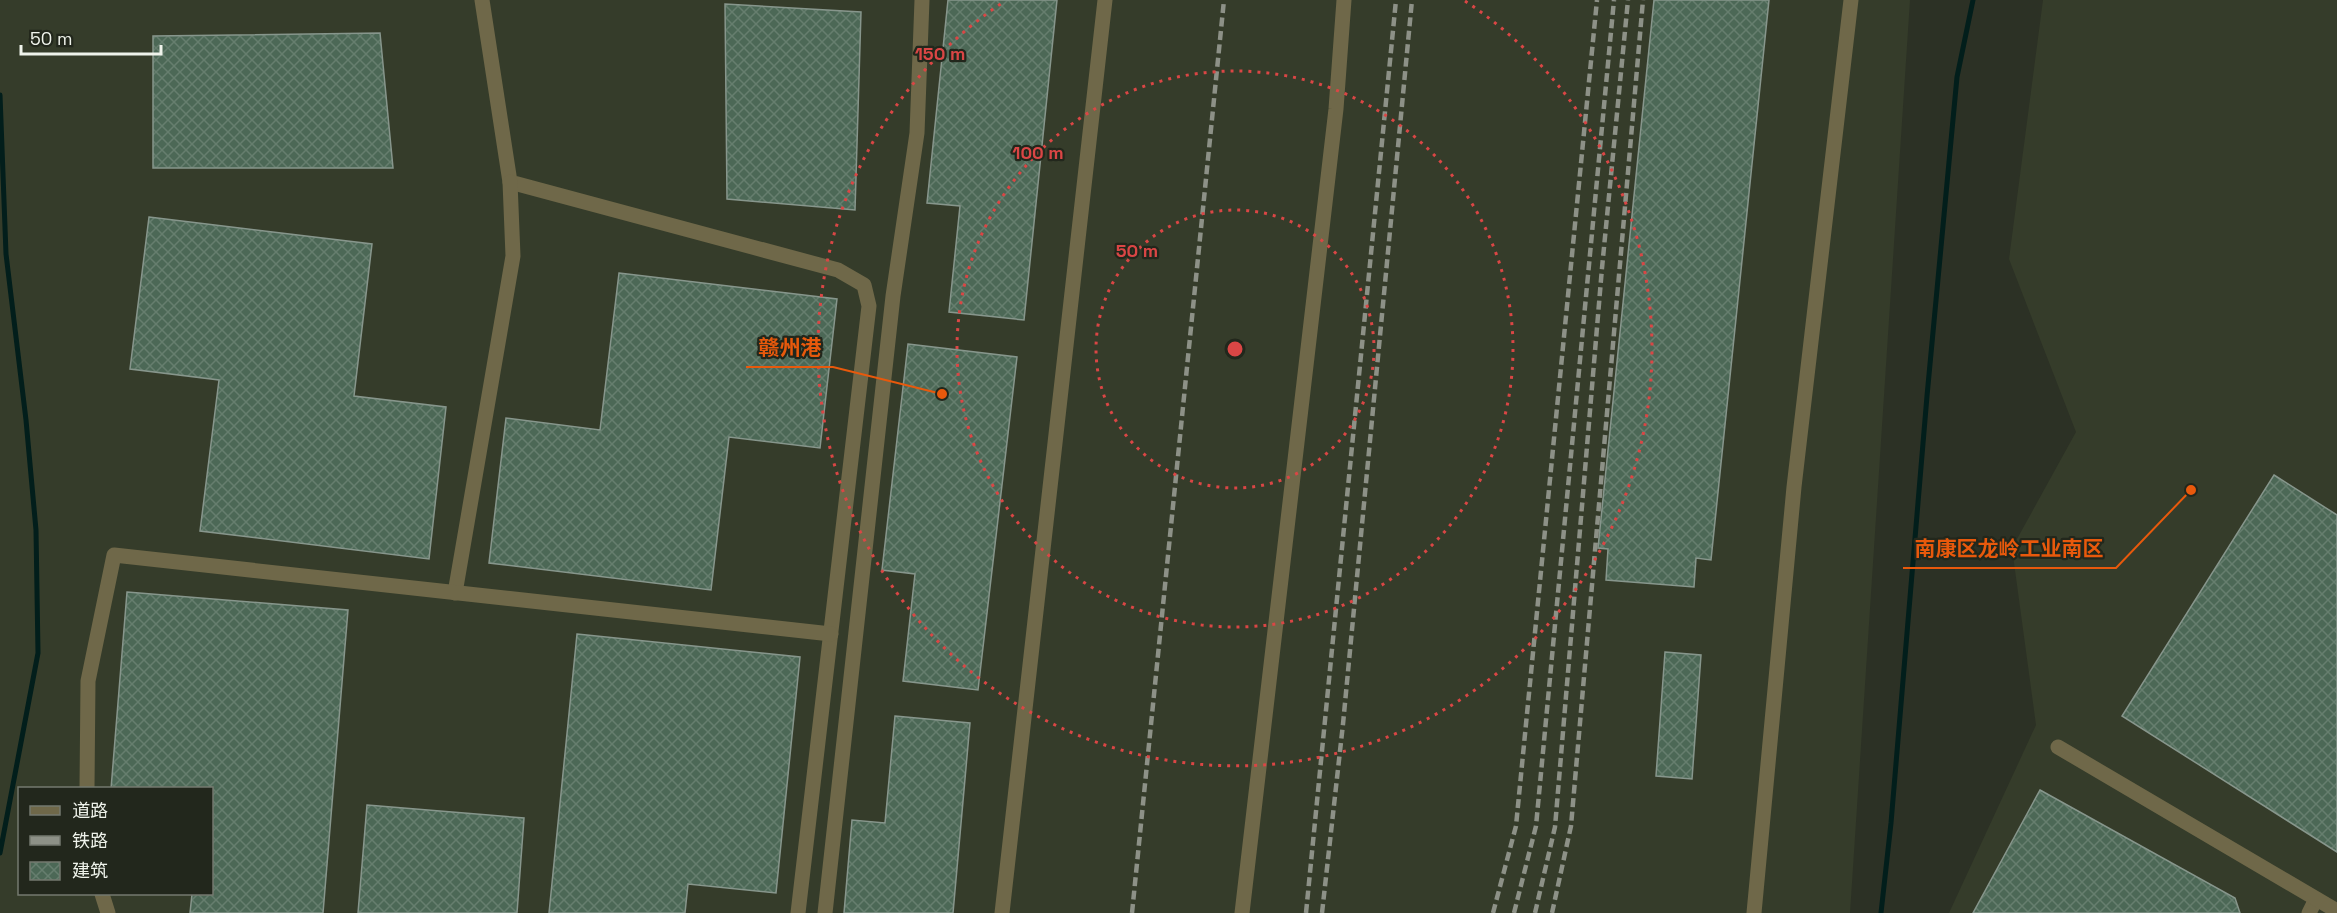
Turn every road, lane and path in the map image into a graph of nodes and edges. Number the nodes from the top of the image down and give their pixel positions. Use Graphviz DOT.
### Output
graph roads {
  1 [pos="482,0"];
  2 [pos="922,0"];
  3 [pos="1105,0"];
  4 [pos="1344,0"];
  5 [pos="1851,0"];
  6 [pos="510,182"];
  7 [pos="455,593"];
  8 [pos="831,634"];
  9 [pos="2058,747"];
  10 [pos="87,787"];
  11 [pos="102,895"];
  12 [pos="2316,899"];
  13 [pos="2337,911"];
  14 [pos="108,913"];
  15 [pos="798,913"];
  16 [pos="825,913"];
  17 [pos="1002,913"];
  18 [pos="1242,913"];
  19 [pos="1754,913"];
  20 [pos="2309,913"];
  1 -- 6 [label="street"];
  2 -- 16 [label="street"];
  3 -- 17 [label="street"];
  4 -- 18 [label="street"];
  5 -- 19 [label="street"];
  6 -- 7 [label="street"];
  6 -- 8 [label="street"];
  7 -- 8 [label="street"];
  7 -- 10 [label="street"];
  8 -- 15 [label="street"];
  9 -- 12 [label="street"];
  11 -- 14 [label="street"];
  12 -- 13 [label="street"];
  12 -- 20 [label="street"];
}
